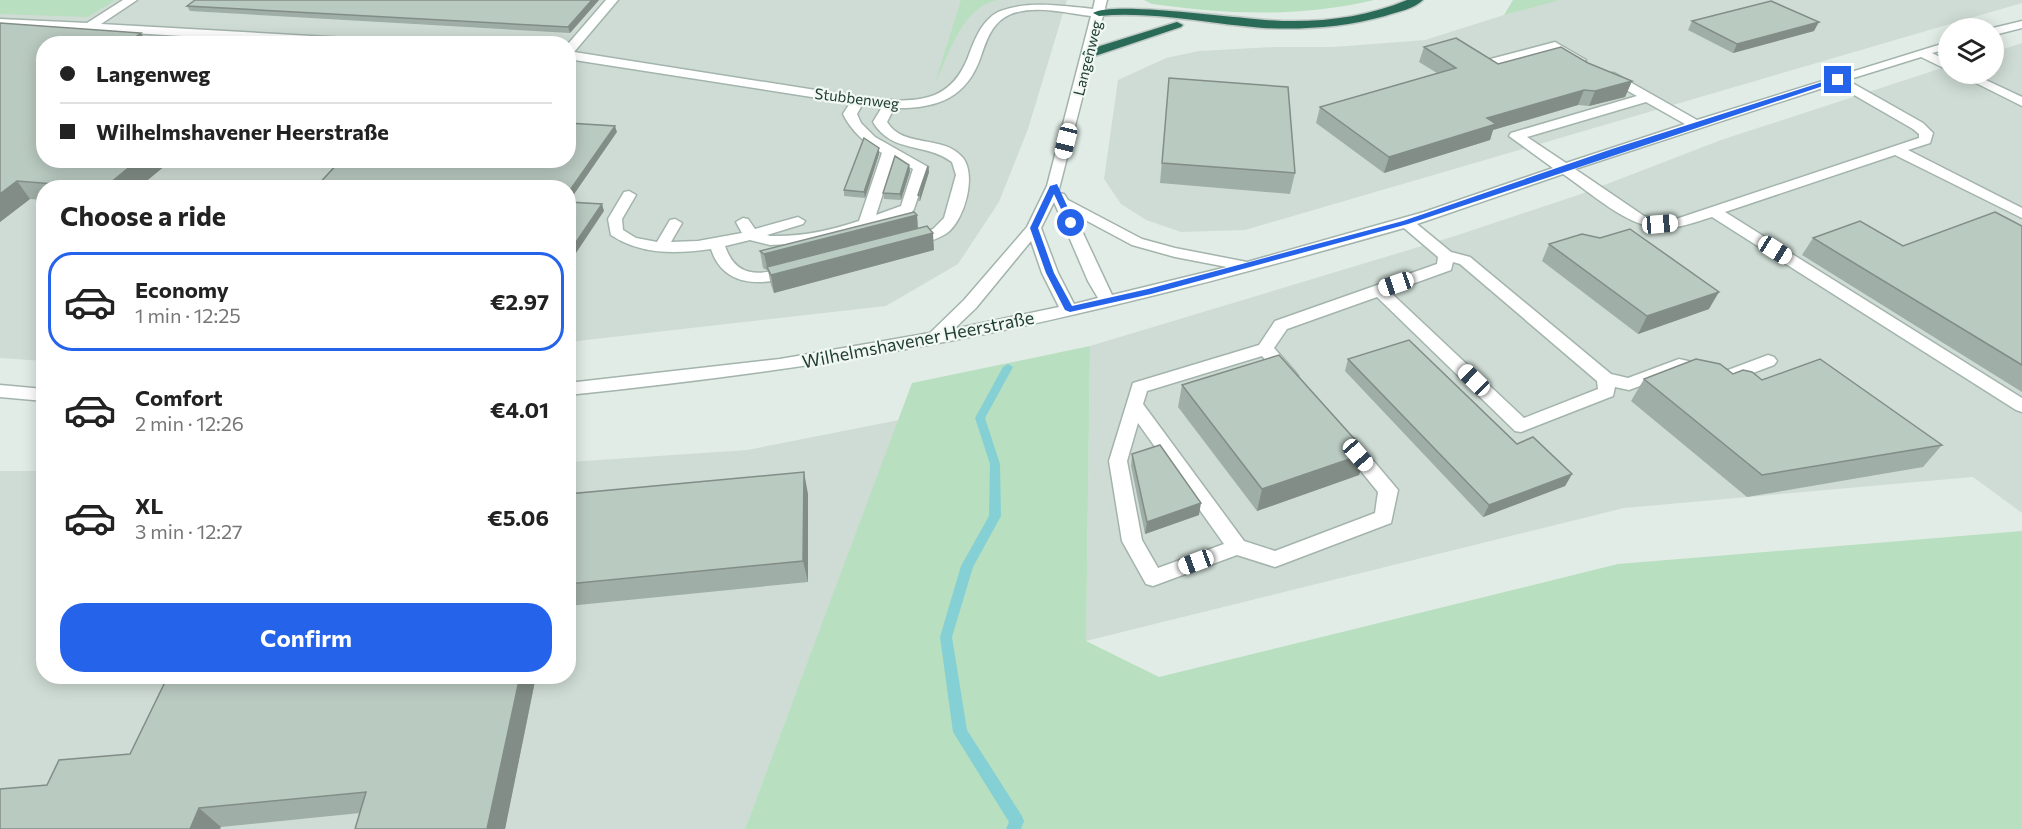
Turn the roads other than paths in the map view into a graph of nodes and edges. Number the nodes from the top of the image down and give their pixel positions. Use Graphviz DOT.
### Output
graph roads {
  1 [pos="131,0"];
  2 [pos="612,0"];
  3 [pos="1101,0"];
  4 [pos="1417,0"];
  5 [pos="1099,13"];
  6 [pos="0,22"];
  7 [pos="1244,23"];
  8 [pos="2022,24"];
  9 [pos="1177,25"];
  10 [pos="90,27"];
  11 [pos="2004,29"];
  12 [pos="254,36"];
  13 [pos="576,44"];
  14 [pos="1938,48"];
  15 [pos="1922,53"];
  16 [pos="1089,54"];
  17 [pos="576,55"];
  18 [pos="1938,61"];
  19 [pos="1483,65"];
  20 [pos="1838,80"];
  21 [pos="1985,84"];
  22 [pos="1648,97"];
  23 [pos="858,100"];
  24 [pos="2022,102"];
  25 [pos="890,104"];
  26 [pos="1697,125"];
  27 [pos="1898,150"];
  28 [pos="890,151"];
  29 [pos="1563,169"];
  30 [pos="1054,186"];
  31 [pos="629,195"];
  32 [pos="1062,203"];
  33 [pos="1713,211"];
  34 [pos="2022,214"];
  35 [pos="798,221"];
  36 [pos="866,222"];
  37 [pos="1406,222"];
  38 [pos="675,223"];
  39 [pos="1034,228"];
  40 [pos="747,229"];
  41 [pos="901,244"];
  42 [pos="717,245"];
  43 [pos="661,247"];
  44 [pos="1446,256"];
  45 [pos="1247,266"];
  46 [pos="812,267"];
  47 [pos="1379,290"];
  48 [pos="1108,301"];
  49 [pos="1070,310"];
  50 [pos="936,338"];
  51 [pos="1265,349"];
  52 [pos="1768,360"];
  53 [pos="1606,379"];
  54 [pos="576,388"];
  55 [pos="1304,393"];
  56 [pos="2,394"];
  57 [pos="36,395"];
  58 [pos="1134,404"];
  59 [pos="2022,406"];
  60 [pos="1335,428"];
  61 [pos="1238,547"];
  1 -- 10 [label="street"];
  2 -- 13 [label="street"];
  3 -- 5 [label="street, Langenweg"];
  4 -- 7 [label="highway"];
  5 -- 7 [label="highway"];
  5 -- 9 [label="highway"];
  5 -- 16 [label="street, Langenweg"];
  5 -- 25 [label="street, Stubbenweg"];
  6 -- 10 [label="street"];
  7 -- 9 [label="highway"];
  8 -- 11 [label="street"];
  9 -- 16 [label="highway"];
  10 -- 12 [label="street"];
  14 -- 15 [label="street, Wilhelmshavener Heerstraße"];
  15 -- 18 [label="street"];
  15 -- 20 [label="street, Wilhelmshavener Heerstraße"];
  16 -- 30 [label="street, Langenweg"];
  17 -- 23 [label="street, Stubbenweg"];
  19 -- 22 [label="street"];
  20 -- 26 [label="street, Wilhelmshavener Heerstraße"];
  20 -- 27 [label="street"];
  21 -- 24 [label="street"];
  22 -- 26 [label="street"];
  22 -- 29 [label="street"];
  23 -- 25 [label="street, Stubbenweg"];
  23 -- 28 [label="street"];
  25 -- 41 [label="street"];
  26 -- 29 [label="street, Wilhelmshavener Heerstraße"];
  27 -- 33 [label="street"];
  27 -- 34 [label="street"];
  28 -- 36 [label="street"];
  28 -- 36 [label="street"];
  29 -- 33 [label="street"];
  29 -- 37 [label="street, Wilhelmshavener Heerstraße"];
  30 -- 32 [label="street"];
  30 -- 39 [label="street, Langenweg"];
  31 -- 43 [label="street"];
  32 -- 45 [label="street"];
  32 -- 48 [label="street"];
  33 -- 59 [label="street"];
  35 -- 40 [label="street"];
  36 -- 40 [label="street"];
  37 -- 44 [label="street"];
  37 -- 45 [label="street, Wilhelmshavener Heerstraße"];
  38 -- 43 [label="street"];
  39 -- 49 [label="street"];
  39 -- 50 [label="street, Langenweg"];
  40 -- 42 [label="street"];
  42 -- 43 [label="street"];
  42 -- 46 [label="street"];
  44 -- 47 [label="street"];
  44 -- 53 [label="street"];
  45 -- 48 [label="street, Wilhelmshavener Heerstraße"];
  47 -- 51 [label="street"];
  47 -- 53 [label="street"];
  48 -- 49 [label="street, Wilhelmshavener Heerstraße"];
  49 -- 50 [label="street, Wilhelmshavener Heerstraße"];
  50 -- 54 [label="street, Wilhelmshavener Heerstraße"];
  51 -- 55 [label="street"];
  51 -- 58 [label="street"];
  52 -- 53 [label="street"];
  56 -- 57 [label="street"];
  58 -- 61 [label="street"];
  58 -- 61 [label="street"];
  60 -- 61 [label="street"];
}
